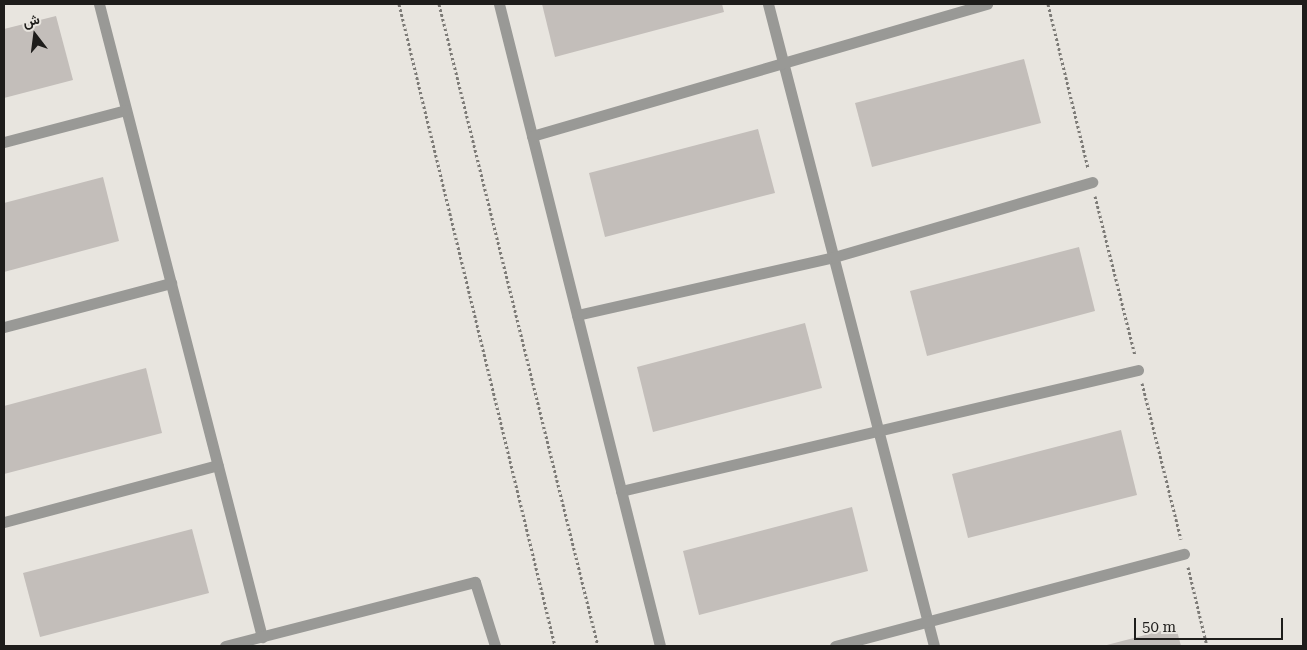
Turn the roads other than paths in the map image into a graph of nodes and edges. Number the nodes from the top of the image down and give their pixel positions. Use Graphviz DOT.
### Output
graph roads {
  1 [pos="99,4"];
  2 [pos="499,4"];
  3 [pos="768,4"];
  4 [pos="987,4"];
  5 [pos="784,63"];
  6 [pos="126,110"];
  7 [pos="532,136"];
  8 [pos="4,142"];
  9 [pos="1092,182"];
  10 [pos="834,257"];
  11 [pos="171,283"];
  12 [pos="577,315"];
  13 [pos="4,327"];
  14 [pos="1138,370"];
  15 [pos="879,431"];
  16 [pos="218,465"];
  17 [pos="621,491"];
  18 [pos="4,522"];
  19 [pos="1184,554"];
  20 [pos="928,620"];
  21 [pos="262,637"];
  22 [pos="225,646"];
  23 [pos="495,646"];
  24 [pos="660,646"];
  25 [pos="835,646"];
  26 [pos="934,646"];
  1 -- 6 [label="lane"];
  2 -- 7 [label="lane"];
  3 -- 5 [label="lane"];
  4 -- 5 [label="lane"];
  5 -- 7 [label="lane"];
  5 -- 10 [label="lane"];
  6 -- 8 [label="lane"];
  6 -- 11 [label="lane"];
  7 -- 12 [label="lane"];
  9 -- 10 [label="lane"];
  10 -- 12 [label="lane"];
  10 -- 15 [label="lane"];
  11 -- 13 [label="lane"];
  11 -- 16 [label="lane"];
  12 -- 17 [label="lane"];
  14 -- 15 [label="lane"];
  15 -- 17 [label="lane"];
  15 -- 20 [label="lane"];
  16 -- 18 [label="lane"];
  16 -- 21 [label="lane"];
  17 -- 24 [label="lane"];
  19 -- 20 [label="lane"];
  20 -- 25 [label="lane"];
  20 -- 26 [label="lane"];
  21 -- 22 [label="lane"];
  21 -- 23 [label="lane"];
}
